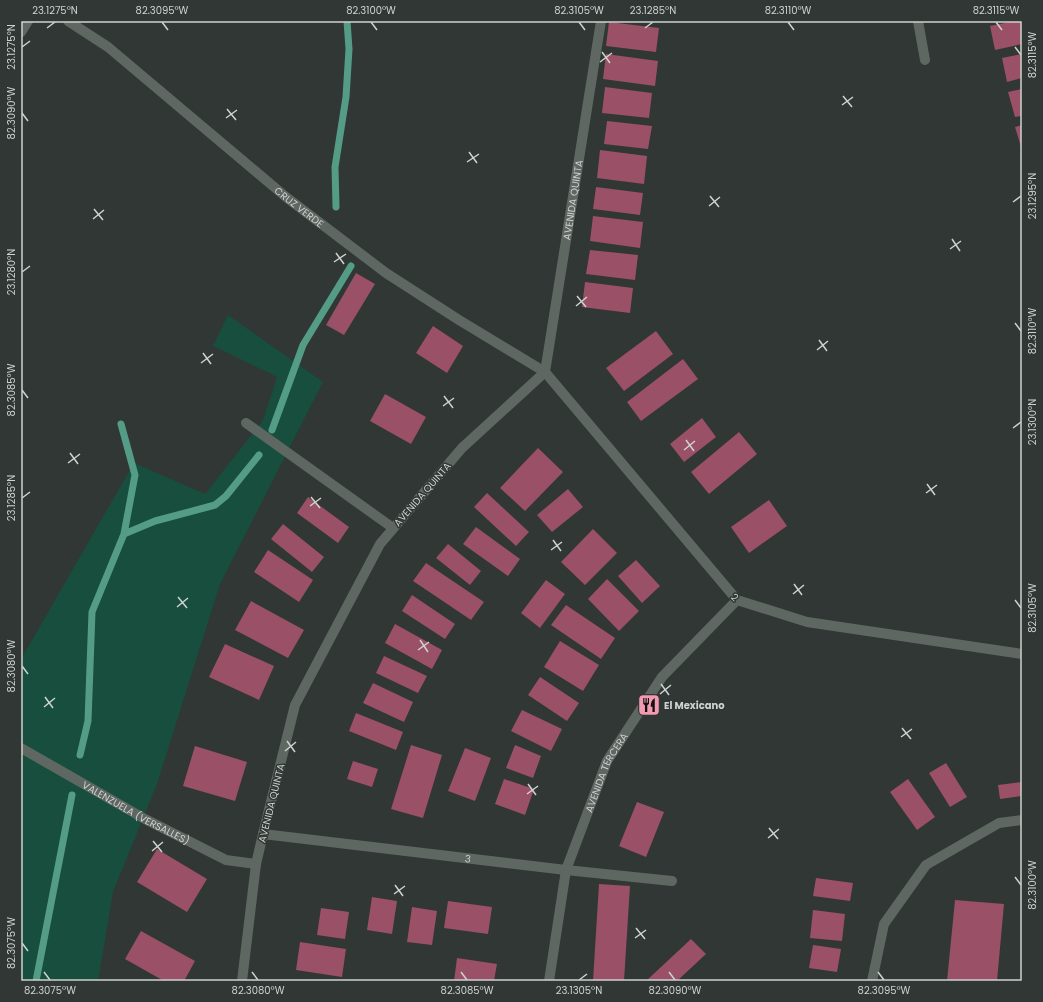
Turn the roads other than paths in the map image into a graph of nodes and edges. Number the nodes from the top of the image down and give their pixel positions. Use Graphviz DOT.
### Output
graph roads {
  1 [pos="28,21"];
  2 [pos="68,21"];
  3 [pos="601,21"];
  4 [pos="918,21"];
  5 [pos="21,32"];
  6 [pos="925,60"];
  7 [pos="545,372"];
  8 [pos="246,423"];
  9 [pos="393,528"];
  10 [pos="737,600"];
  11 [pos="1022,654"];
  12 [pos="21,748"];
  13 [pos="1022,820"];
  14 [pos="263,834"];
  15 [pos="256,864"];
  16 [pos="566,870"];
  17 [pos="672,881"];
  18 [pos="242,981"];
  19 [pos="549,981"];
  20 [pos="872,981"];
  1 -- 5 [label="street"];
  2 -- 7 [label="street, CRUZ VERDE"];
  3 -- 7 [label="street, AVENIDA QUINTA"];
  4 -- 6 [label="street"];
  7 -- 9 [label="street, AVENIDA QUINTA"];
  7 -- 10 [label="street, 2"];
  8 -- 9 [label="street"];
  9 -- 14 [label="street, AVENIDA QUINTA"];
  10 -- 11 [label="street, 2"];
  10 -- 16 [label="street, AVENIDA TERCERA"];
  12 -- 15 [label="street, VALENZUELA (VERSALLES)"];
  13 -- 20 [label="street"];
  14 -- 15 [label="street, AVENIDA QUINTA"];
  14 -- 16 [label="street, 3"];
  15 -- 18 [label="street, AVENIDA QUINTA"];
  16 -- 17 [label="street, 3"];
  16 -- 19 [label="street, AVENIDA TERCERA"];
}
